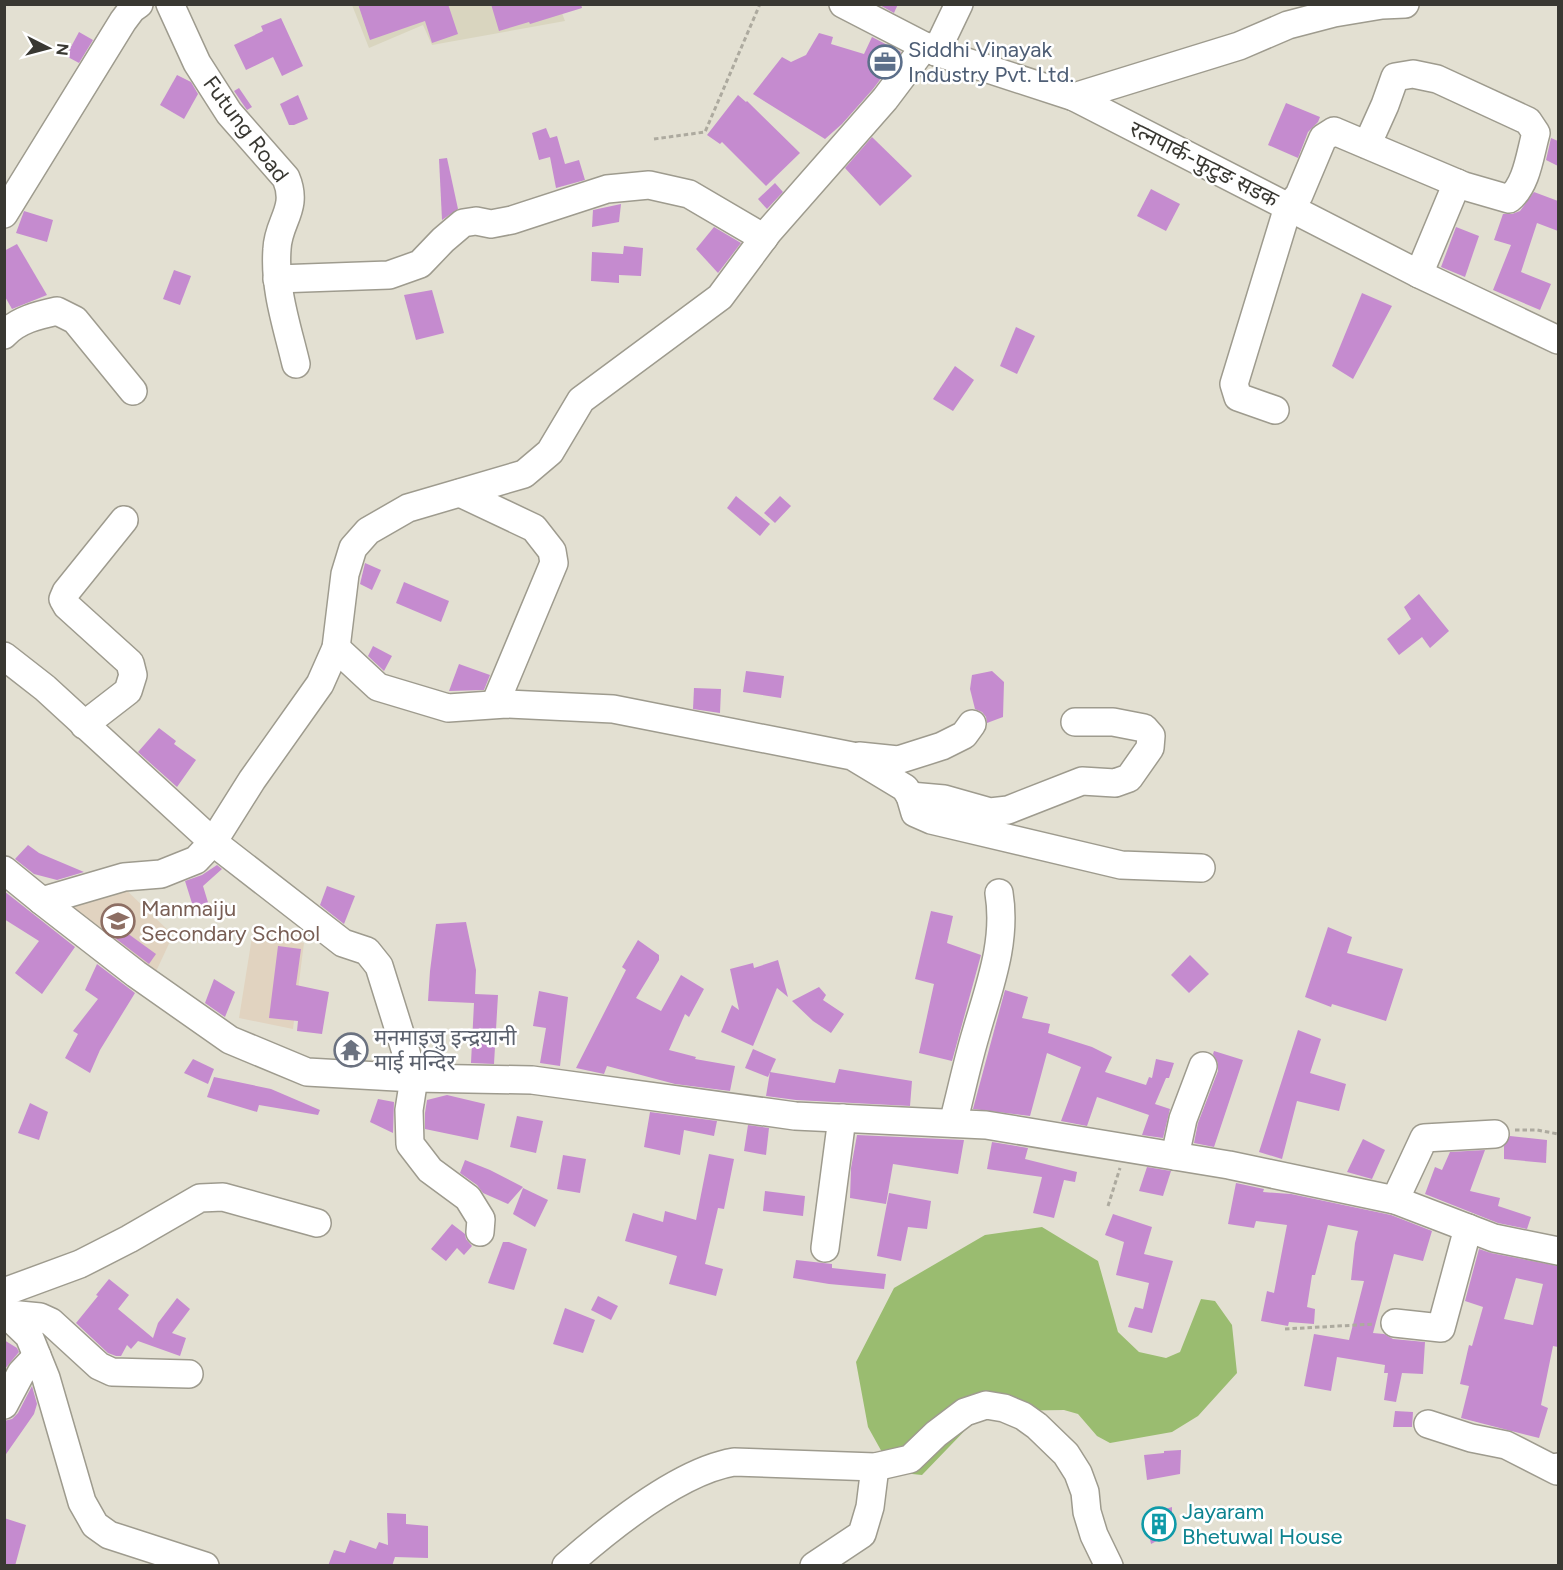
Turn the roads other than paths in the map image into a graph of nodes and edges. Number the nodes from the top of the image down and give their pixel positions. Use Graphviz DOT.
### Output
graph roads {
  1 [pos="139,4"];
  2 [pos="170,4"];
  3 [pos="843,4"];
  4 [pos="959,4"];
  5 [pos="1405,4"];
  6 [pos="1287,15"];
  7 [pos="930,49"];
  8 [pos="1074,97"];
  9 [pos="1366,145"];
  10 [pos="14,181"];
  11 [pos="1457,183"];
  12 [pos="1288,207"];
  13 [pos="4,214"];
  14 [pos="764,237"];
  15 [pos="1419,274"];
  16 [pos="278,279"];
  17 [pos="4,335"];
  18 [pos="1558,340"];
  19 [pos="296,364"];
  20 [pos="134,391"];
  21 [pos="1275,410"];
  22 [pos="460,493"];
  23 [pos="124,520"];
  24 [pos="336,648"];
  25 [pos="4,657"];
  26 [pos="495,704"];
  27 [pos="1075,722"];
  28 [pos="972,724"];
  29 [pos="84,725"];
  30 [pos="852,756"];
  31 [pos="910,796"];
  32 [pos="213,842"];
  33 [pos="1202,867"];
  34 [pos="4,870"];
  35 [pos="999,893"];
  36 [pos="42,901"];
  37 [pos="1203,1066"];
  38 [pos="414,1078"];
  39 [pos="843,1118"];
  40 [pos="953,1123"];
  41 [pos="1495,1134"];
  42 [pos="1175,1156"];
  43 [pos="1395,1200"];
  44 [pos="317,1223"];
  45 [pos="1468,1228"];
  46 [pos="480,1232"];
  47 [pos="825,1248"];
  48 [pos="1558,1251"];
  49 [pos="6,1306"];
  50 [pos="1395,1323"];
  51 [pos="37,1356"];
  52 [pos="189,1374"];
  53 [pos="4,1405"];
  54 [pos="1428,1424"];
  55 [pos="875,1467"];
  56 [pos="1558,1467"];
  57 [pos="205,1566"];
  58 [pos="566,1566"];
  59 [pos="814,1566"];
  60 [pos="1109,1566"];
  1 -- 10 [label="street"];
  2 -- 16 [label="street, Futung Road"];
  3 -- 7 [label="street, रत्नपार्क-फुटुङ सडक"];
  4 -- 7 [label="street"];
  5 -- 6 [label="street"];
  6 -- 8 [label="street"];
  7 -- 8 [label="street, रत्नपार्क-फुटुङ सडक"];
  7 -- 14 [label="street"];
  8 -- 12 [label="street, रत्नपार्क-फुटुङ सडक"];
  9 -- 11 [label="street"];
  9 -- 11 [label="street"];
  9 -- 12 [label="street"];
  10 -- 13 [label="street"];
  11 -- 15 [label="street"];
  12 -- 15 [label="street, रत्नपार्क-फुटुङ सडक"];
  12 -- 21 [label="street"];
  14 -- 16 [label="street"];
  14 -- 22 [label="street"];
  15 -- 18 [label="street, रत्नपार्क-फुटुङ सडक"];
  16 -- 19 [label="street, Futung Road"];
  17 -- 20 [label="street"];
  22 -- 24 [label="street"];
  22 -- 26 [label="street"];
  23 -- 29 [label="street"];
  24 -- 26 [label="street"];
  24 -- 32 [label="street"];
  25 -- 29 [label="street"];
  26 -- 30 [label="street"];
  27 -- 31 [label="street"];
  28 -- 30 [label="street"];
  29 -- 32 [label="street"];
  30 -- 31 [label="street"];
  31 -- 33 [label="street"];
  32 -- 36 [label="street"];
  32 -- 38 [label="street"];
  34 -- 36 [label="street"];
  35 -- 40 [label="street"];
  36 -- 38 [label="street"];
  37 -- 42 [label="street"];
  38 -- 39 [label="street"];
  38 -- 46 [label="street"];
  39 -- 40 [label="street"];
  39 -- 47 [label="street"];
  40 -- 42 [label="street"];
  41 -- 43 [label="street"];
  42 -- 43 [label="street"];
  43 -- 45 [label="street"];
  44 -- 49 [label="street"];
  45 -- 48 [label="street"];
  45 -- 50 [label="street"];
  49 -- 51 [label="street"];
  49 -- 52 [label="street"];
  51 -- 53 [label="street"];
  51 -- 57 [label="street"];
  54 -- 56 [label="street"];
  55 -- 58 [label="street"];
  55 -- 59 [label="street"];
  55 -- 60 [label="street"];
}
